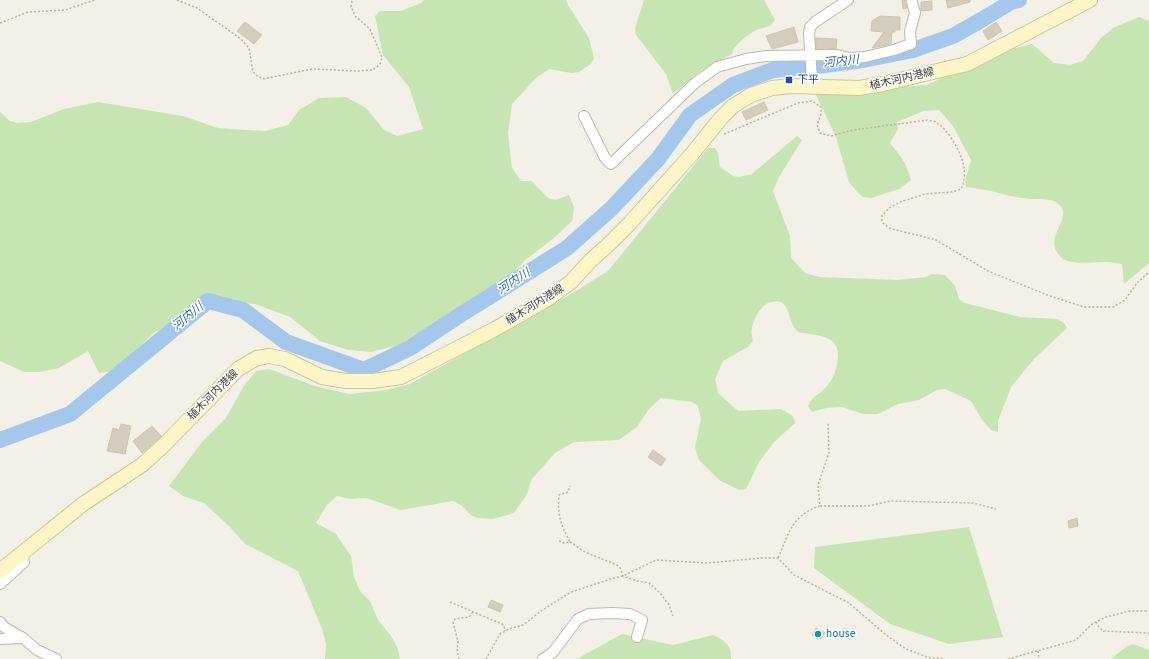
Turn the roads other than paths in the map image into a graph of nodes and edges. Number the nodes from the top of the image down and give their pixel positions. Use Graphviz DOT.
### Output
graph roads {
  1 [pos="848,0"];
  2 [pos="1090,0"];
  3 [pos="912,2"];
  4 [pos="811,57"];
  5 [pos="811,83"];
  6 [pos="584,116"];
  7 [pos="22,554"];
  8 [pos="0,571"];
  9 [pos="0,584"];
  10 [pos="0,622"];
  11 [pos="636,637"];
  12 [pos="23,638"];
  13 [pos="0,639"];
  14 [pos="56,659"];
  15 [pos="543,659"];
  1 -- 4 [label="street"];
  2 -- 5 [label="main road, 植木河内港線"];
  3 -- 4 [label="street"];
  4 -- 5 [label="street"];
  4 -- 6 [label="street"];
  5 -- 7 [label="main road, 植木河内港線"];
  7 -- 8 [label="main road, 植木河内港線"];
  7 -- 9 [label="street"];
  10 -- 12 [label="street"];
  11 -- 15 [label="street"];
  12 -- 13 [label="street"];
  12 -- 14 [label="street"];
}
